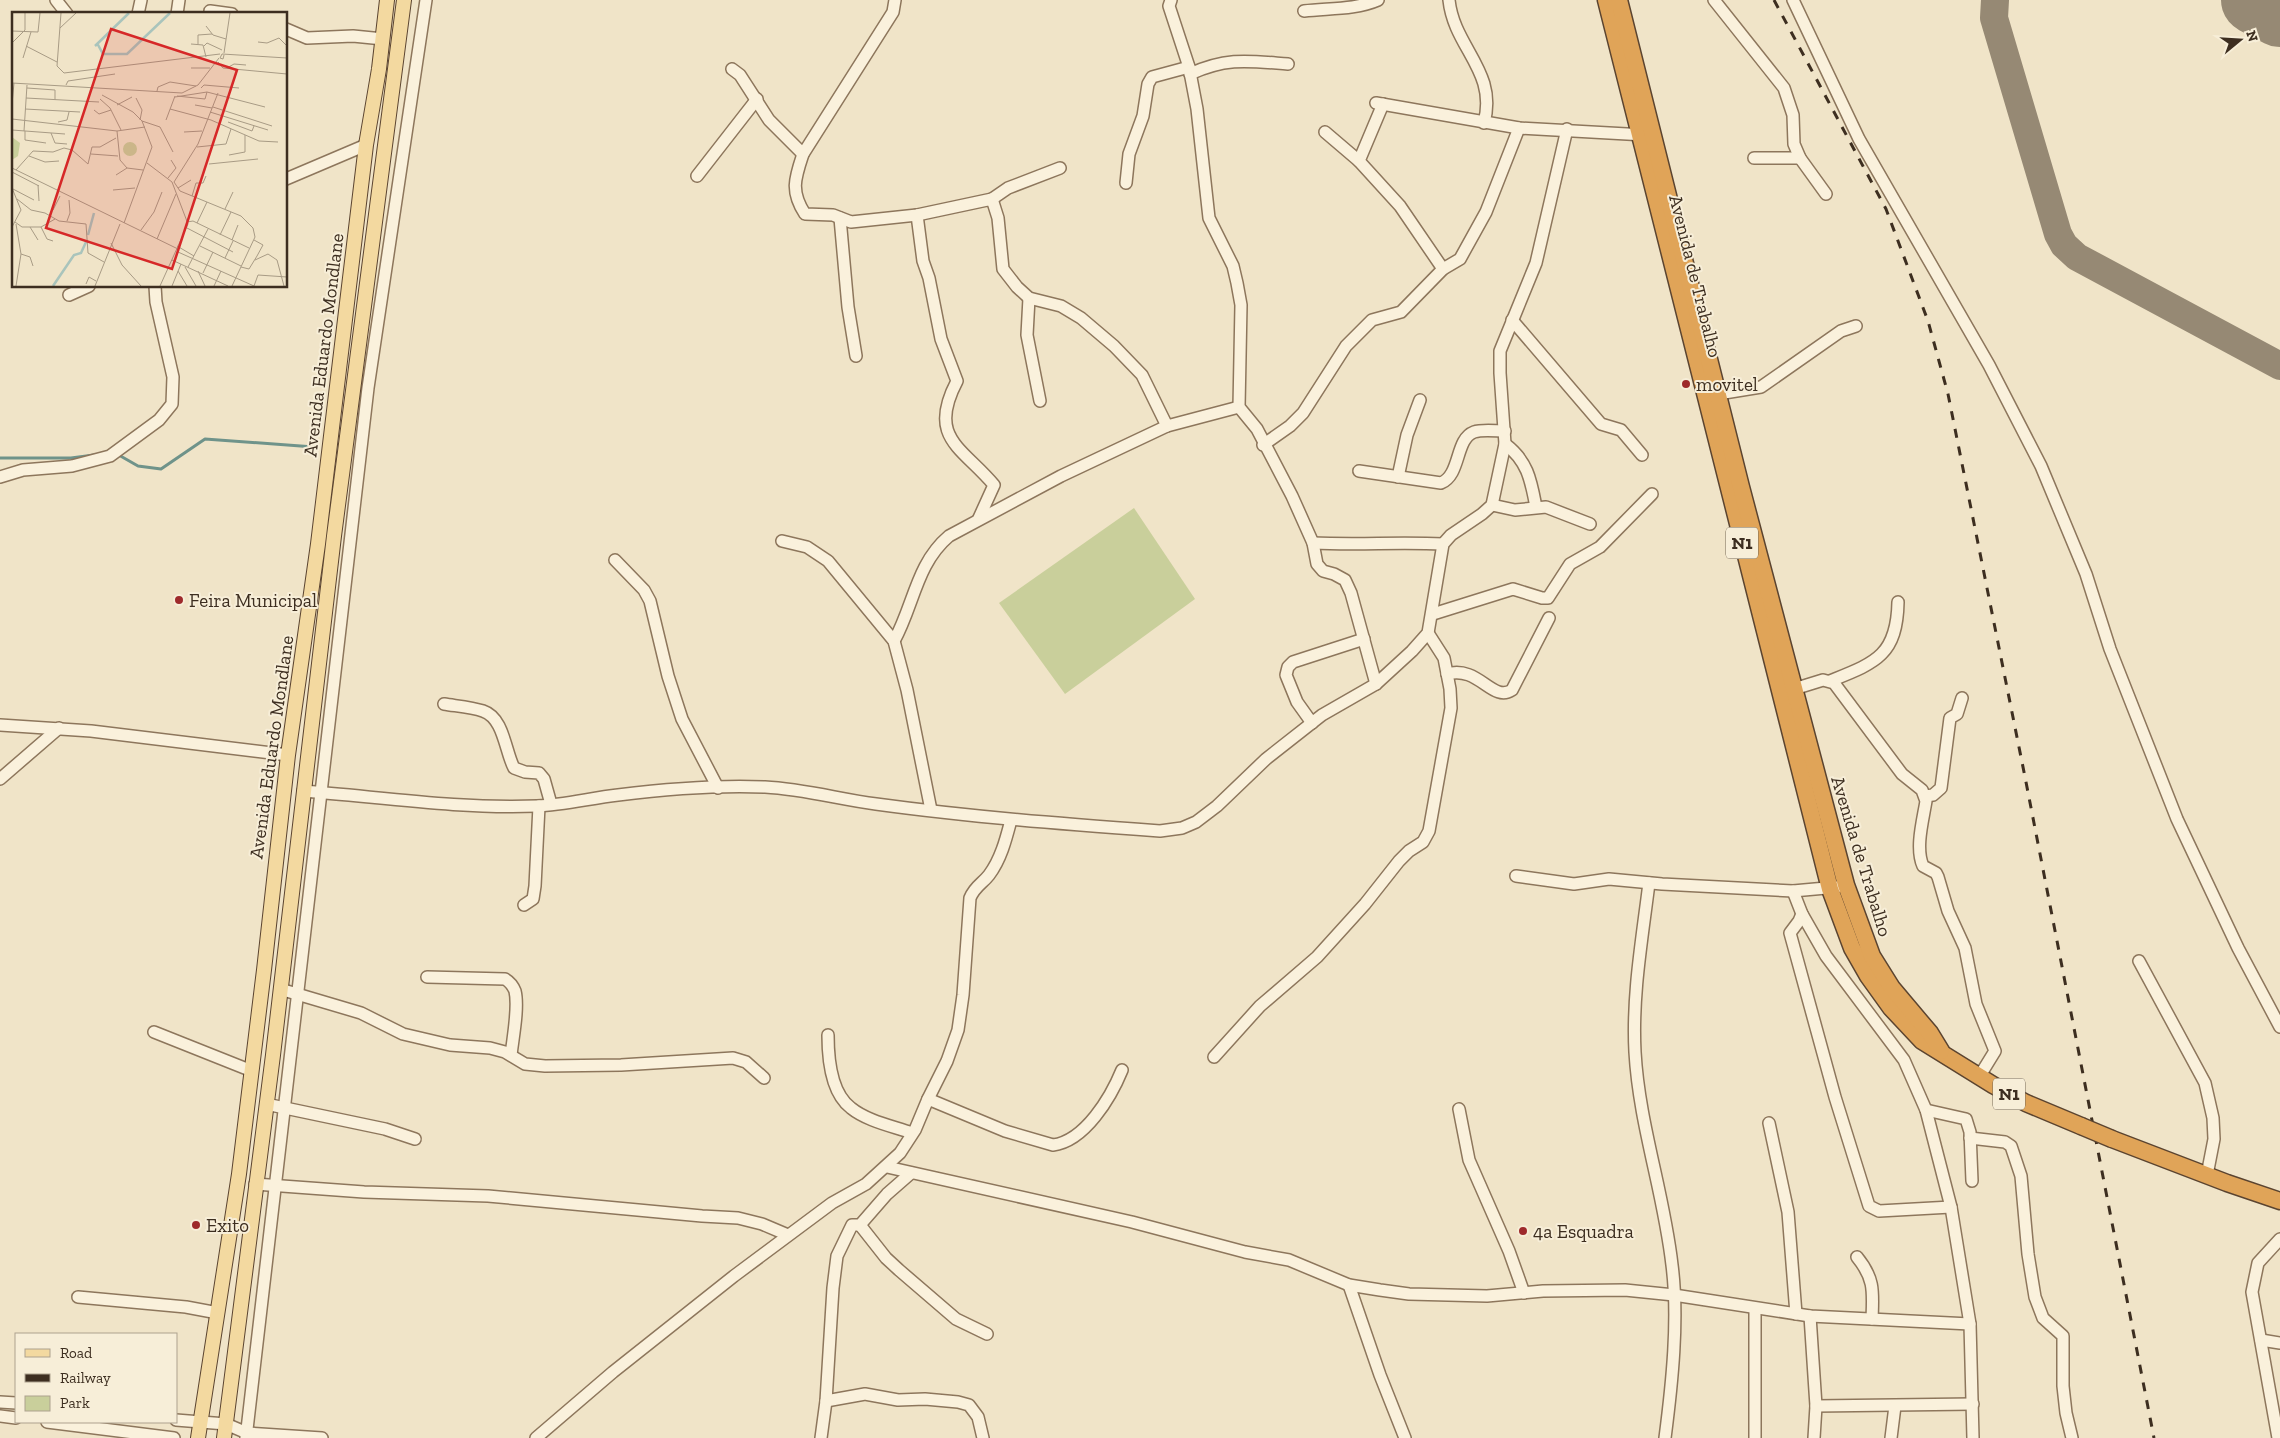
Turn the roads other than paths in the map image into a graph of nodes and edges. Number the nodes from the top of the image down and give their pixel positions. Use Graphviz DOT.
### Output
graph roads {
  1 [pos="56,0"];
  2 [pos="387,0"];
  3 [pos="404,0"];
  4 [pos="426,0"];
  5 [pos="895,0"];
  6 [pos="1171,0"];
  7 [pos="1378,0"];
  8 [pos="1450,0"];
  9 [pos="1606,0"];
  10 [pos="1619,0"];
  11 [pos="1714,0"];
  12 [pos="1793,0"];
  13 [pos="210,11"];
  14 [pos="65,12"];
  15 [pos="217,12"];
  16 [pos="1304,12"];
  17 [pos="288,29"];
  18 [pos="383,39"];
  19 [pos="1624,45"];
  20 [pos="1288,64"];
  21 [pos="732,69"];
  22 [pos="1189,70"];
  23 [pos="757,99"];
  24 [pos="1484,123"];
  25 [pos="1519,128"];
  26 [pos="1566,130"];
  27 [pos="1325,132"];
  28 [pos="1646,135"];
  29 [pos="366,145"];
  30 [pos="803,154"];
  31 [pos="1754,158"];
  32 [pos="1800,158"];
  33 [pos="1359,161"];
  34 [pos="1060,168"];
  35 [pos="697,176"];
  36 [pos="288,178"];
  37 [pos="1126,183"];
  38 [pos="1826,194"];
  39 [pos="992,199"];
  40 [pos="917,215"];
  41 [pos="840,218"];
  42 [pos="1443,269"];
  43 [pos="85,288"];
  44 [pos="155,288"];
  45 [pos="69,295"];
  46 [pos="1029,298"];
  47 [pos="1512,320"];
  48 [pos="1856,326"];
  49 [pos="1696,334"];
  50 [pos="856,356"];
  51 [pos="1718,394"];
  52 [pos="1420,400"];
  53 [pos="1040,401"];
  54 [pos="1239,407"];
  55 [pos="1168,426"];
  56 [pos="1505,431"];
  57 [pos="1505,444"];
  58 [pos="1263,445"];
  59 [pos="1642,455"];
  60 [pos="1359,471"];
  61 [pos="0,477"];
  62 [pos="1398,477"];
  63 [pos="1735,488"];
  64 [pos="1652,494"];
  65 [pos="1492,505"];
  66 [pos="1536,508"];
  67 [pos="979,518"];
  68 [pos="1590,524"];
  69 [pos="782,541"];
  70 [pos="1313,544"];
  71 [pos="1443,544"];
  72 [pos="616,560"];
  73 [pos="1898,602"];
  74 [pos="1433,614"];
  75 [pos="1767,614"];
  76 [pos="1549,618"];
  77 [pos="1428,633"];
  78 [pos="1364,639"];
  79 [pos="894,641"];
  80 [pos="1447,674"];
  81 [pos="1830,681"];
  82 [pos="1376,684"];
  83 [pos="1794,689"];
  84 [pos="1962,698"];
  85 [pos="444,704"];
  86 [pos="1312,723"];
  87 [pos="0,724"];
  88 [pos="59,728"];
  89 [pos="288,754"];
  90 [pos="308,756"];
  91 [pos="1809,774"];
  92 [pos="0,779"];
  93 [pos="718,788"];
  94 [pos="304,791"];
  95 [pos="322,792"];
  96 [pos="1925,796"];
  97 [pos="545,805"];
  98 [pos="931,810"];
  99 [pos="1011,820"];
  100 [pos="1516,876"];
  101 [pos="1649,883"];
  102 [pos="1846,885"];
  103 [pos="1830,889"];
  104 [pos="1793,891"];
  105 [pos="524,905"];
  106 [pos="1802,914"];
  107 [pos="2139,961"];
  108 [pos="427,976"];
  109 [pos="280,989"];
  110 [pos="299,995"];
  111 [pos="2280,1027"];
  112 [pos="154,1032"];
  113 [pos="828,1036"];
  114 [pos="1942,1053"];
  115 [pos="511,1055"];
  116 [pos="1214,1057"];
  117 [pos="1122,1070"];
  118 [pos="252,1071"];
  119 [pos="1979,1077"];
  120 [pos="764,1078"];
  121 [pos="928,1099"];
  122 [pos="266,1104"];
  123 [pos="284,1108"];
  124 [pos="1459,1109"];
  125 [pos="1926,1110"];
  126 [pos="1769,1124"];
  127 [pos="244,1129"];
  128 [pos="262,1133"];
  129 [pos="912,1133"];
  130 [pos="1970,1138"];
  131 [pos="415,1139"];
  132 [pos="887,1167"];
  133 [pos="911,1173"];
  134 [pos="2207,1176"];
  135 [pos="1972,1181"];
  136 [pos="2227,1183"];
  137 [pos="255,1184"];
  138 [pos="275,1185"];
  139 [pos="2280,1201"];
  140 [pos="1951,1207"];
  141 [pos="2280,1213"];
  142 [pos="860,1225"];
  143 [pos="788,1234"];
  144 [pos="2280,1239"];
  145 [pos="1857,1257"];
  146 [pos="1349,1286"];
  147 [pos="1524,1293"];
  148 [pos="1674,1295"];
  149 [pos="78,1297"];
  150 [pos="1755,1309"];
  151 [pos="218,1313"];
  152 [pos="1796,1314"];
  153 [pos="1810,1316"];
  154 [pos="1872,1319"];
  155 [pos="1970,1324"];
  156 [pos="987,1334"];
  157 [pos="2261,1340"];
  158 [pos="2280,1343"];
  159 [pos="826,1401"];
  160 [pos="0,1402"];
  161 [pos="15,1403"];
  162 [pos="1973,1404"];
  163 [pos="1816,1406"];
  164 [pos="1895,1406"];
  165 [pos="0,1416"];
  166 [pos="15,1418"];
  167 [pos="178,1420"];
  168 [pos="200,1422"];
  169 [pos="54,1423"];
  170 [pos="226,1424"];
  171 [pos="95,1429"];
  172 [pos="246,1435"];
  173 [pos="174,1438"];
  174 [pos="198,1438"];
  175 [pos="224,1438"];
  176 [pos="231,1438"];
  177 [pos="322,1438"];
  178 [pos="536,1438"];
  179 [pos="821,1438"];
  180 [pos="983,1438"];
  181 [pos="1405,1438"];
  182 [pos="1665,1438"];
  183 [pos="1756,1438"];
  184 [pos="1814,1438"];
  185 [pos="1892,1438"];
  186 [pos="1973,1438"];
  187 [pos="2072,1438"];
  188 [pos="2278,1438"];
  1 -- 14 [label="street"];
  2 -- 18 [label="main road, Avenida Eduardo Mondlane"];
  3 -- 90 [label="main road, Avenida Eduardo Mondlane"];
  4 -- 95 [label="street"];
  5 -- 30 [label="street"];
  6 -- 22 [label="street"];
  7 -- 16 [label="street"];
  8 -- 24 [label="street"];
  9 -- 19 [label="highway, Avenida de Trabalho / N1"];
  10 -- 19 [label="highway, Avenida de Trabalho / N1"];
  11 -- 32 [label="street"];
  12 -- 111 [label="street"];
  13 -- 15 [label="street"];
  17 -- 18 [label="street"];
  18 -- 29 [label="main road, Avenida Eduardo Mondlane"];
  19 -- 28 [label="highway, Avenida de Trabalho / N1"];
  20 -- 22 [label="street"];
  21 -- 23 [label="street"];
  22 -- 37 [label="street"];
  22 -- 54 [label="street"];
  23 -- 30 [label="street"];
  23 -- 35 [label="street"];
  24 -- 25 [label="street"];
  24 -- 33 [label="street"];
  25 -- 26 [label="street"];
  25 -- 42 [label="street"];
  26 -- 28 [label="street"];
  26 -- 47 [label="street"];
  27 -- 33 [label="street"];
  28 -- 49 [label="highway, Avenida de Trabalho / N1"];
  29 -- 36 [label="street"];
  29 -- 89 [label="main road, Avenida Eduardo Mondlane"];
  30 -- 41 [label="street"];
  31 -- 32 [label="street"];
  32 -- 38 [label="street"];
  33 -- 42 [label="street"];
  34 -- 39 [label="street"];
  39 -- 40 [label="street"];
  39 -- 46 [label="street"];
  40 -- 41 [label="street"];
  40 -- 67 [label="street"];
  41 -- 50 [label="street"];
  42 -- 58 [label="street"];
  43 -- 45 [label="street"];
  44 -- 61 [label="street"];
  46 -- 53 [label="street"];
  46 -- 55 [label="street"];
  47 -- 56 [label="street"];
  47 -- 59 [label="street"];
  48 -- 51 [label="street"];
  49 -- 51 [label="highway, Avenida de Trabalho / N1"];
  49 -- 63 [label="highway, Avenida de Trabalho / N1"];
  51 -- 63 [label="highway, Avenida de Trabalho / N1"];
  52 -- 62 [label="street"];
  54 -- 55 [label="street"];
  54 -- 58 [label="street"];
  55 -- 67 [label="street"];
  56 -- 57 [label="street"];
  56 -- 62 [label="street"];
  57 -- 65 [label="street"];
  57 -- 66 [label="street"];
  58 -- 70 [label="street"];
  60 -- 62 [label="street"];
  63 -- 75 [label="highway, Avenida de Trabalho / N1"];
  64 -- 74 [label="street"];
  65 -- 66 [label="street"];
  65 -- 71 [label="street"];
  66 -- 68 [label="street"];
  67 -- 79 [label="street"];
  69 -- 79 [label="street"];
  70 -- 71 [label="street"];
  70 -- 78 [label="street"];
  71 -- 74 [label="street"];
  72 -- 93 [label="street"];
  73 -- 81 [label="street"];
  74 -- 77 [label="street"];
  75 -- 83 [label="highway, Avenida de Trabalho / N1"];
  75 -- 91 [label="highway, Avenida de Trabalho / N1"];
  76 -- 80 [label="street"];
  77 -- 80 [label="street"];
  77 -- 82 [label="street"];
  78 -- 82 [label="street"];
  78 -- 86 [label="street"];
  79 -- 98 [label="street"];
  80 -- 116 [label="street"];
  81 -- 83 [label="street"];
  81 -- 96 [label="street"];
  82 -- 86 [label="street"];
  83 -- 91 [label="highway, Avenida de Trabalho / N1"];
  84 -- 96 [label="street"];
  85 -- 97 [label="street"];
  86 -- 99 [label="street"];
  87 -- 88 [label="street"];
  88 -- 89 [label="street"];
  88 -- 92 [label="street"];
  89 -- 90 [label="main road"];
  89 -- 118 [label="main road, Avenida Eduardo Mondlane"];
  90 -- 94 [label="main road, Avenida Eduardo Mondlane"];
  91 -- 102 [label="highway, Avenida de Trabalho / N1"];
  91 -- 103 [label="highway, Avenida de Trabalho / N1"];
  93 -- 97 [label="street"];
  93 -- 98 [label="street"];
  94 -- 95 [label="street"];
  94 -- 109 [label="main road, Avenida Eduardo Mondlane"];
  95 -- 97 [label="street"];
  95 -- 110 [label="street"];
  96 -- 119 [label="street"];
  97 -- 105 [label="street"];
  98 -- 99 [label="street"];
  99 -- 121 [label="street"];
  100 -- 101 [label="street"];
  101 -- 104 [label="street"];
  101 -- 148 [label="street"];
  102 -- 103 [label="street"];
  102 -- 114 [label="highway, Avenida de Trabalho / N1"];
  103 -- 104 [label="street"];
  103 -- 114 [label="highway, Avenida de Trabalho / N1"];
  104 -- 106 [label="street"];
  106 -- 125 [label="street"];
  106 -- 140 [label="street"];
  107 -- 134 [label="street"];
  108 -- 115 [label="street"];
  109 -- 110 [label="street"];
  109 -- 122 [label="main road, Avenida Eduardo Mondlane"];
  110 -- 115 [label="street"];
  110 -- 123 [label="street"];
  112 -- 118 [label="street"];
  113 -- 129 [label="street"];
  114 -- 119 [label="highway, N1"];
  115 -- 120 [label="street"];
  117 -- 121 [label="street"];
  118 -- 127 [label="main road, Avenida Eduardo Mondlane"];
  119 -- 134 [label="highway, N1, bridge"];
  121 -- 129 [label="street"];
  122 -- 123 [label="street"];
  122 -- 128 [label="main road, Avenida Eduardo Mondlane"];
  123 -- 131 [label="street"];
  123 -- 138 [label="street"];
  124 -- 147 [label="street"];
  125 -- 130 [label="street"];
  125 -- 140 [label="street"];
  126 -- 152 [label="street"];
  127 -- 128 [label="main road"];
  127 -- 151 [label="main road, Avenida Eduardo Mondlane"];
  128 -- 137 [label="main road, Avenida Eduardo Mondlane"];
  129 -- 132 [label="street"];
  130 -- 135 [label="street"];
  130 -- 187 [label="street"];
  132 -- 133 [label="street"];
  132 -- 143 [label="street"];
  133 -- 142 [label="street"];
  133 -- 146 [label="street"];
  134 -- 136 [label="highway, N1"];
  136 -- 139 [label="highway, N1"];
  136 -- 141 [label="highway, N1"];
  137 -- 138 [label="street"];
  137 -- 170 [label="main road, Avenida Eduardo Mondlane"];
  138 -- 143 [label="street"];
  138 -- 172 [label="street"];
  140 -- 155 [label="street"];
  142 -- 156 [label="street"];
  142 -- 159 [label="street"];
  143 -- 178 [label="street"];
  144 -- 157 [label="street"];
  145 -- 154 [label="street"];
  146 -- 147 [label="street"];
  146 -- 181 [label="street"];
  147 -- 148 [label="street"];
  148 -- 150 [label="street"];
  148 -- 182 [label="street"];
  149 -- 151 [label="street"];
  150 -- 152 [label="street"];
  150 -- 183 [label="street"];
  151 -- 168 [label="main road, Avenida Eduardo Mondlane"];
  152 -- 153 [label="street"];
  153 -- 154 [label="street"];
  153 -- 163 [label="street"];
  154 -- 155 [label="street"];
  155 -- 162 [label="street"];
  157 -- 158 [label="street"];
  157 -- 188 [label="street"];
  159 -- 179 [label="street"];
  159 -- 180 [label="street"];
  160 -- 161 [label="street"];
  162 -- 164 [label="street"];
  162 -- 186 [label="street"];
  163 -- 164 [label="street"];
  163 -- 184 [label="street"];
  164 -- 185 [label="street"];
  165 -- 166 [label="street"];
  167 -- 168 [label="street"];
  168 -- 170 [label="street"];
  168 -- 174 [label="main road, Avenida Eduardo Mondlane"];
  169 -- 171 [label="street"];
  170 -- 172 [label="street"];
  170 -- 175 [label="main road, Avenida Eduardo Mondlane"];
  171 -- 173 [label="street"];
  172 -- 176 [label="street"];
  172 -- 177 [label="street"];
}
